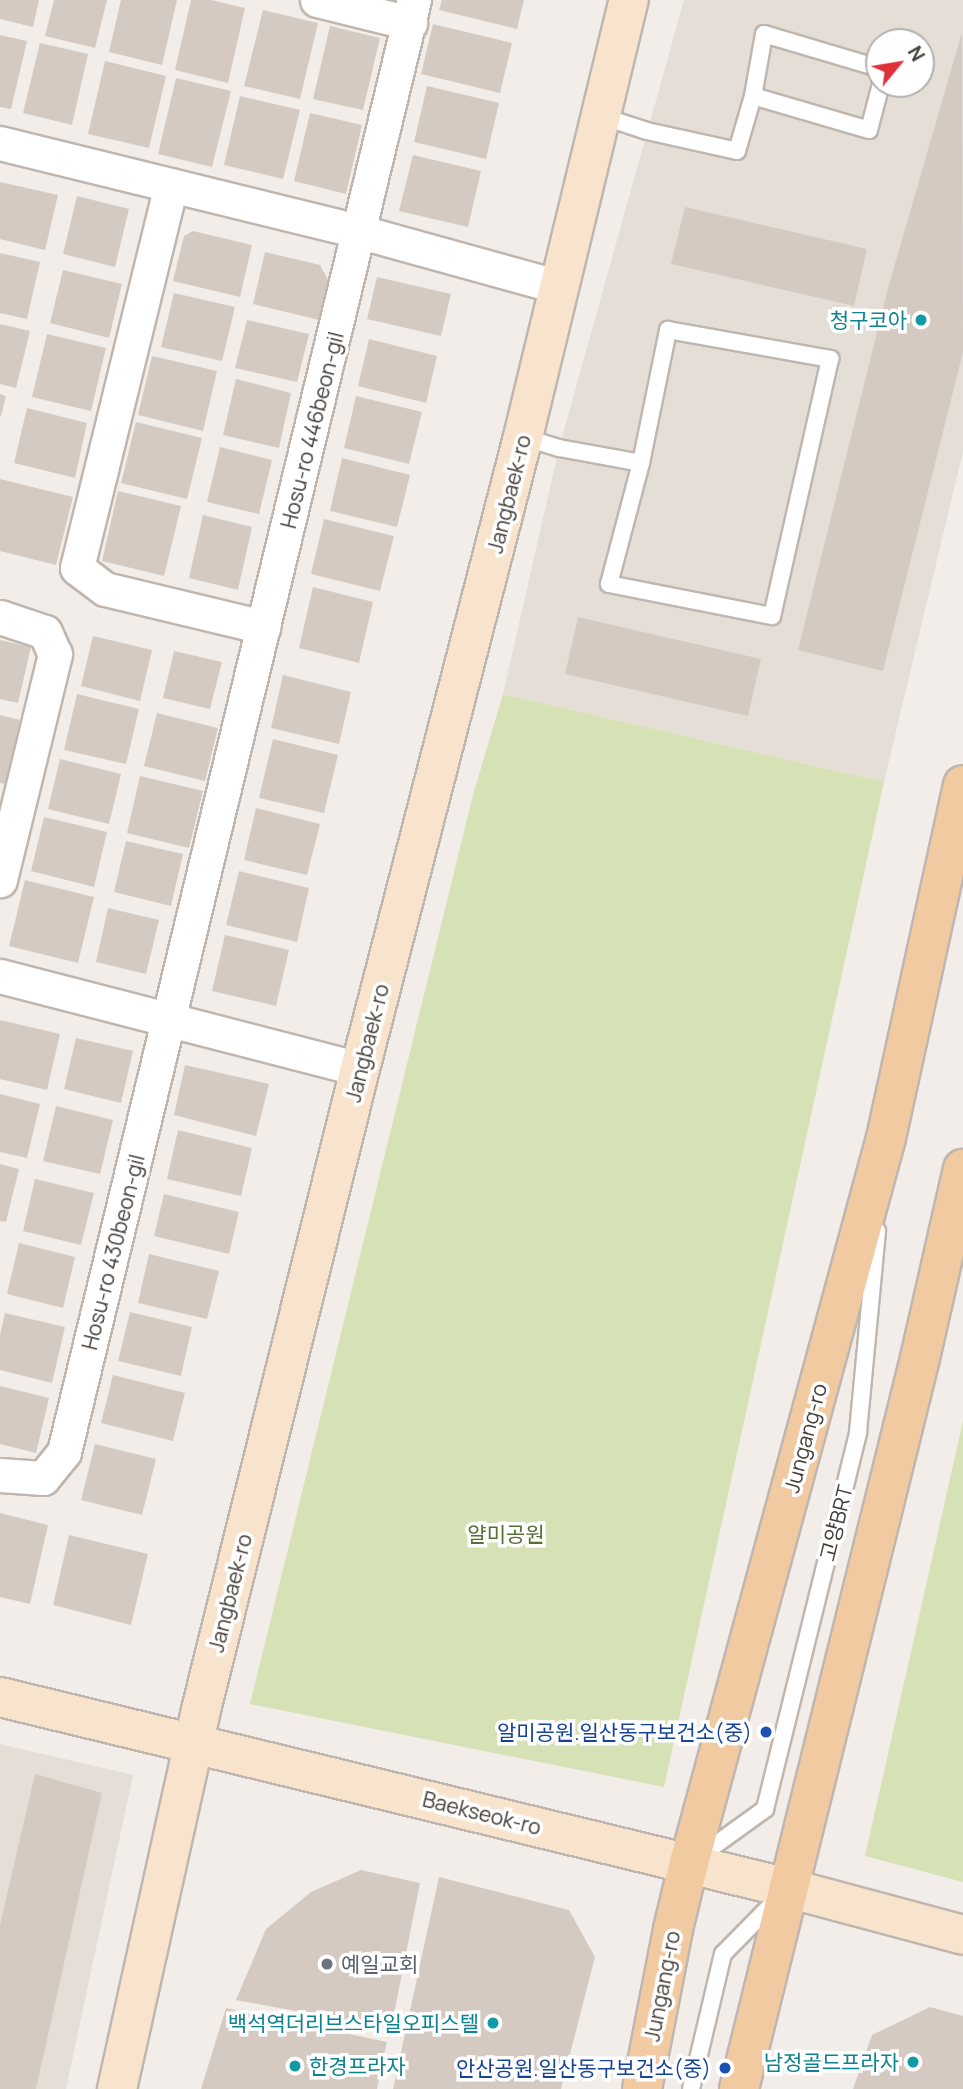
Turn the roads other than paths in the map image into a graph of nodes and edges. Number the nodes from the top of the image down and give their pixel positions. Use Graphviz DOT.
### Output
graph roads {
  1 [pos="317,0"];
  2 [pos="629,0"];
  3 [pos="412,11"];
  4 [pos="865,64"];
  5 [pos="753,96"];
  6 [pos="877,98"];
  7 [pos="601,116"];
  8 [pos="0,144"];
  9 [pos="171,185"];
  10 [pos="360,232"];
  11 [pos="559,287"];
  12 [pos="523,437"];
  13 [pos="641,463"];
  14 [pos="0,617"];
  15 [pos="263,627"];
  16 [pos="963,785"];
  17 [pos="0,880"];
  18 [pos="0,976"];
  19 [pos="170,1020"];
  20 [pos="360,1069"];
  21 [pos="886,1138"];
  22 [pos="963,1169"];
  23 [pos="0,1475"];
  24 [pos="0,1697"];
  25 [pos="194,1743"];
  26 [pos="689,1863"];
  27 [pos="789,1888"];
  28 [pos="963,1935"];
  29 [pos="117,2089"];
  30 [pos="642,2089"];
  31 [pos="691,2089"];
  32 [pos="739,2089"];
  1 -- 3 [label="street"];
  2 -- 7 [label="street, Jangbaek-ro"];
  3 -- 10 [label="street, Hosu-ro 446beon-gil"];
  4 -- 5 [label="lane"];
  5 -- 6 [label="lane"];
  5 -- 7 [label="lane"];
  7 -- 11 [label="street, Jangbaek-ro"];
  8 -- 9 [label="street"];
  9 -- 10 [label="street"];
  9 -- 15 [label="street"];
  10 -- 11 [label="street"];
  10 -- 15 [label="street, Hosu-ro 446beon-gil"];
  11 -- 12 [label="street, Jangbaek-ro"];
  12 -- 13 [label="lane"];
  12 -- 20 [label="street, Jangbaek-ro"];
  13 -- 13 [label="lane"];
  14 -- 17 [label="street"];
  15 -- 19 [label="street, Hosu-ro 430beon-gil"];
  16 -- 21 [label="main road, Jungang-ro"];
  18 -- 19 [label="street"];
  19 -- 20 [label="street"];
  19 -- 23 [label="street, Hosu-ro 430beon-gil"];
  20 -- 25 [label="street, Jangbaek-ro"];
  21 -- 26 [label="main road, Jungang-ro"];
  21 -- 26 [label="lane, 고양BRT"];
  22 -- 27 [label="main road"];
  24 -- 25 [label="street, Baekseok-ro"];
  25 -- 26 [label="street, Baekseok-ro"];
  25 -- 29 [label="street, Jangbaek-ro"];
  26 -- 27 [label="street, Baekseok-ro"];
  26 -- 30 [label="main road, Jungang-ro"];
  27 -- 28 [label="street, Baekseok-ro"];
  27 -- 31 [label="lane"];
  27 -- 32 [label="main road"];
}
